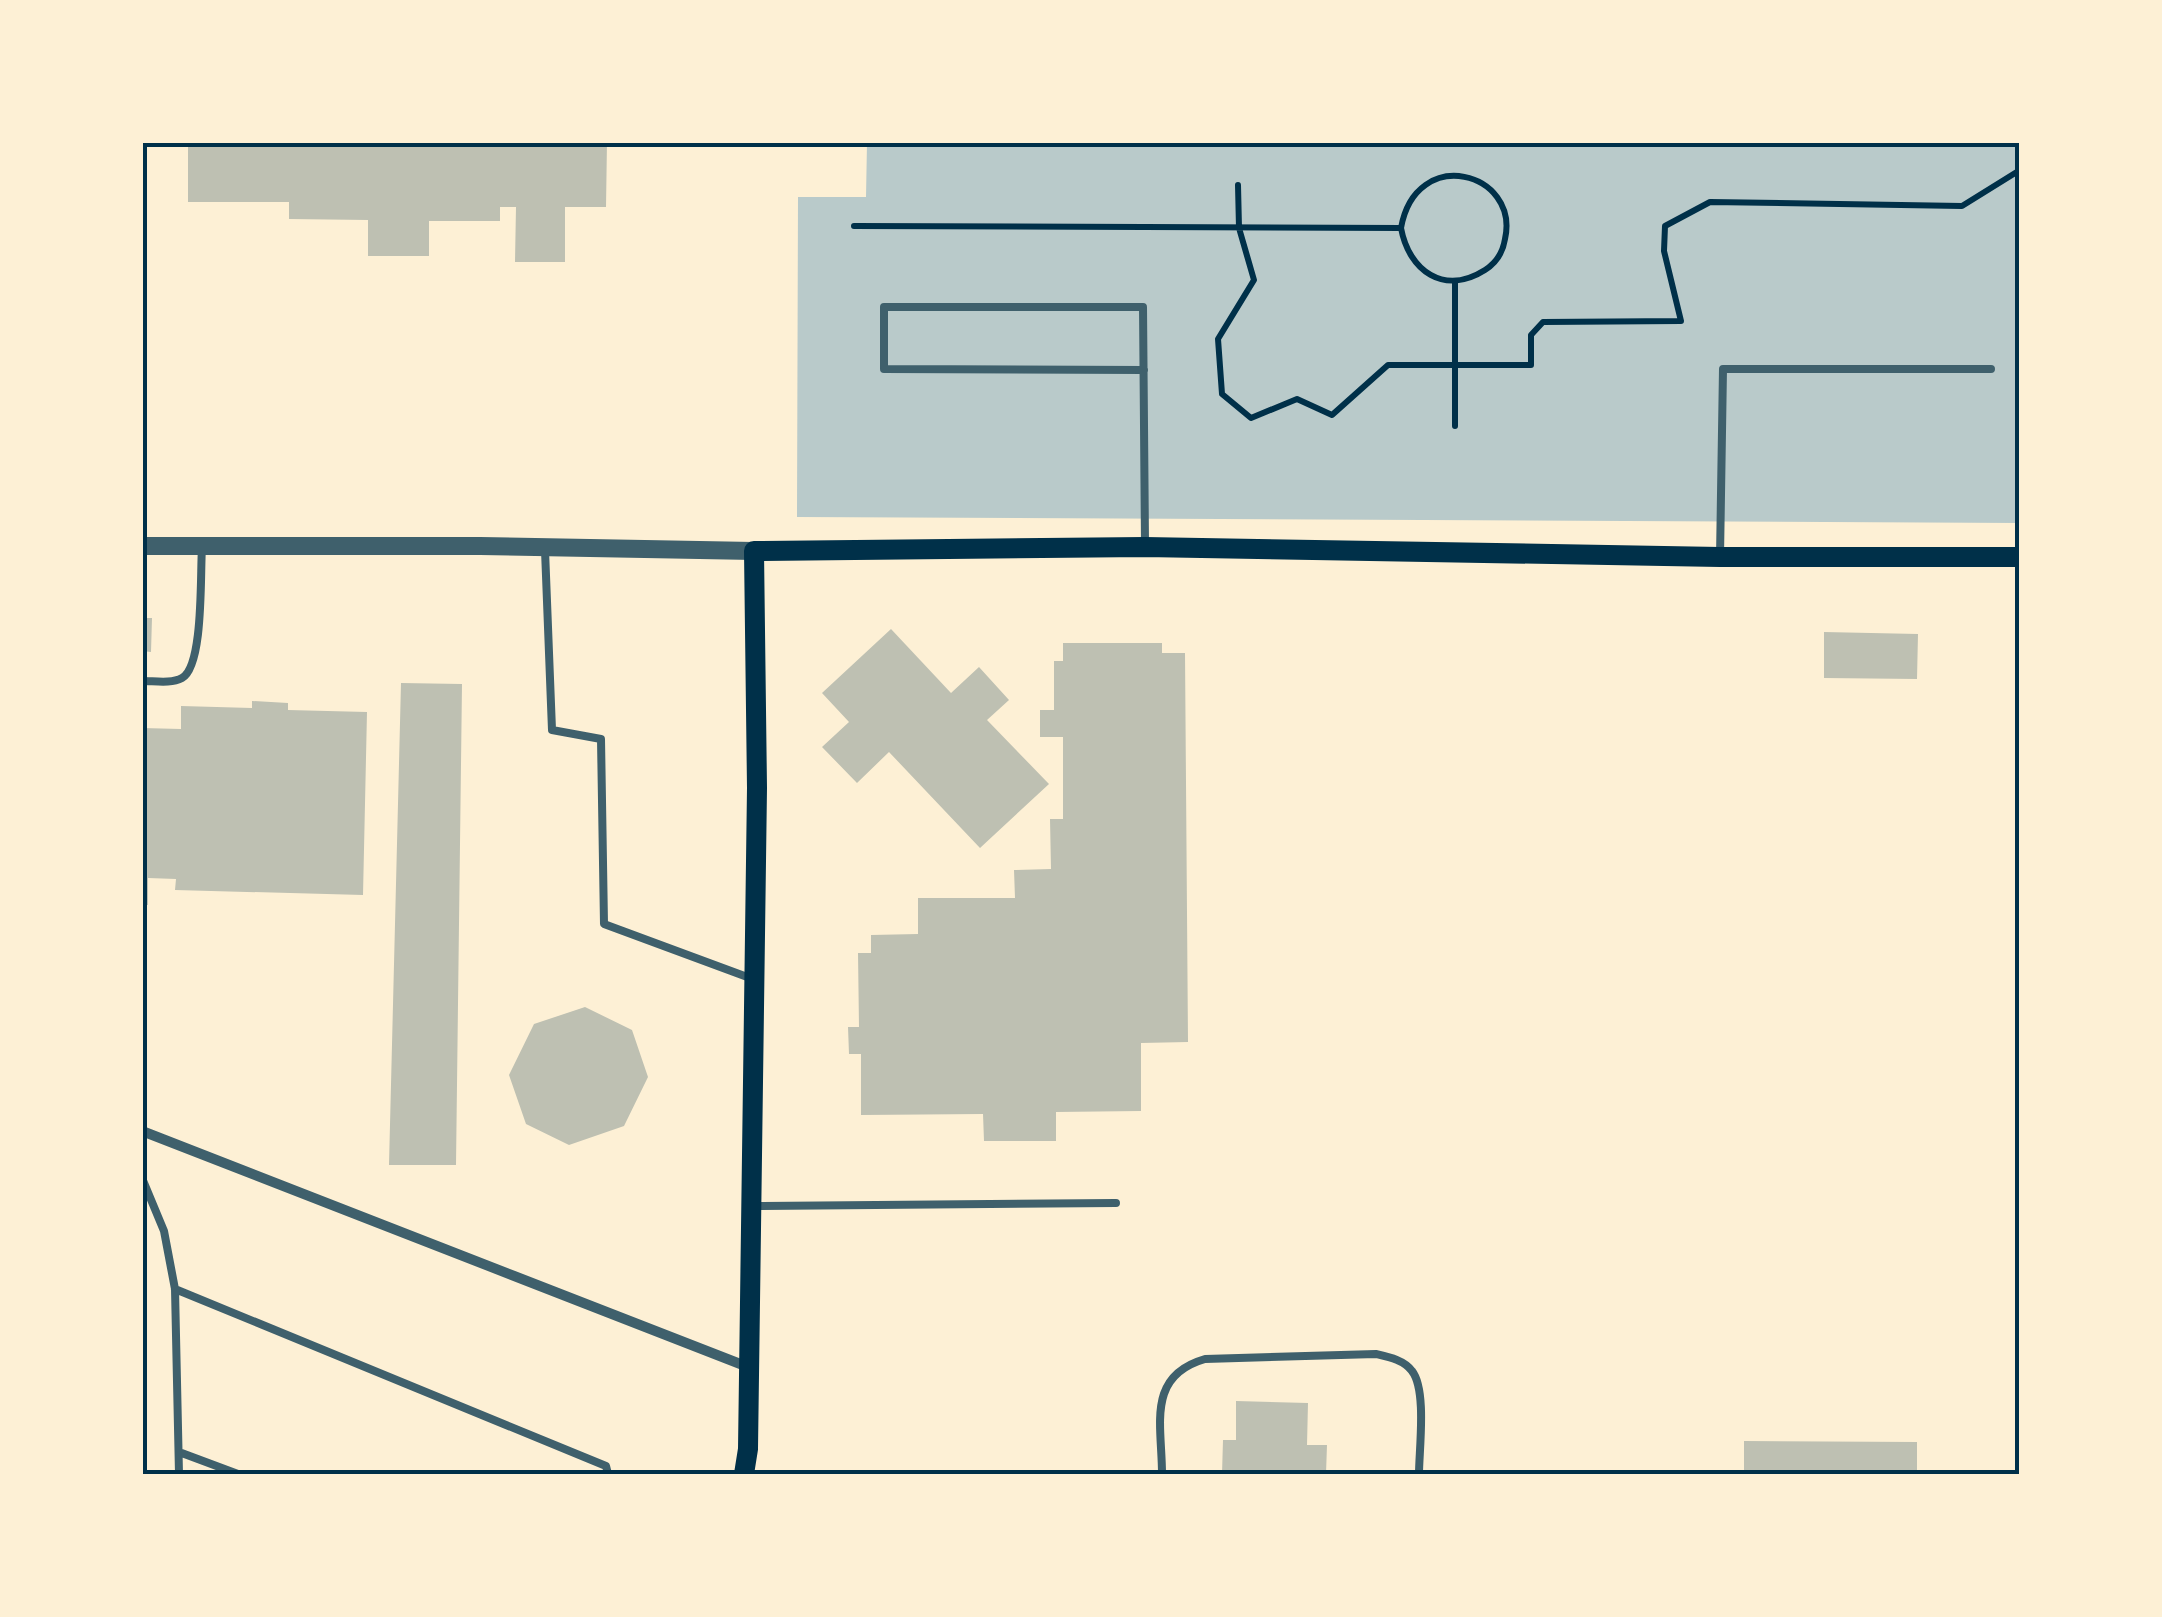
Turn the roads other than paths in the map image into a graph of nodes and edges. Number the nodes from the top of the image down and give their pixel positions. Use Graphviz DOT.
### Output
graph roads {
  1 [pos="1991,369"];
  2 [pos="1144,370"];
  3 [pos="142,546"];
  4 [pos="202,546"];
  5 [pos="545,548"];
  6 [pos="1145,548"];
  7 [pos="754,551"];
  8 [pos="1720,557"];
  9 [pos="2020,558"];
  10 [pos="142,681"];
  11 [pos="754,980"];
  12 [pos="142,1131"];
  13 [pos="142,1178"];
  14 [pos="1116,1203"];
  15 [pos="751,1206"];
  16 [pos="176,1289"];
  17 [pos="748,1366"];
  18 [pos="179,1452"];
  19 [pos="179,1474"];
  20 [pos="238,1474"];
  21 [pos="608,1474"];
  22 [pos="744,1474"];
  23 [pos="1162,1474"];
  24 [pos="1419,1474"];
  1 -- 8 [label="lane"];
  2 -- 2 [label="lane"];
  2 -- 6 [label="lane"];
  3 -- 4 [label="street"];
  4 -- 5 [label="street"];
  4 -- 10 [label="lane"];
  5 -- 7 [label="street"];
  5 -- 11 [label="lane"];
  6 -- 7 [label="main road"];
  6 -- 8 [label="main road"];
  7 -- 11 [label="main road"];
  8 -- 9 [label="main road"];
  11 -- 15 [label="main road"];
  12 -- 17 [label="street"];
  13 -- 16 [label="lane"];
  14 -- 15 [label="lane"];
  15 -- 17 [label="main road"];
  16 -- 18 [label="lane"];
  16 -- 21 [label="lane"];
  17 -- 22 [label="main road"];
  18 -- 19 [label="lane"];
  18 -- 20 [label="lane"];
  23 -- 24 [label="lane"];
}
